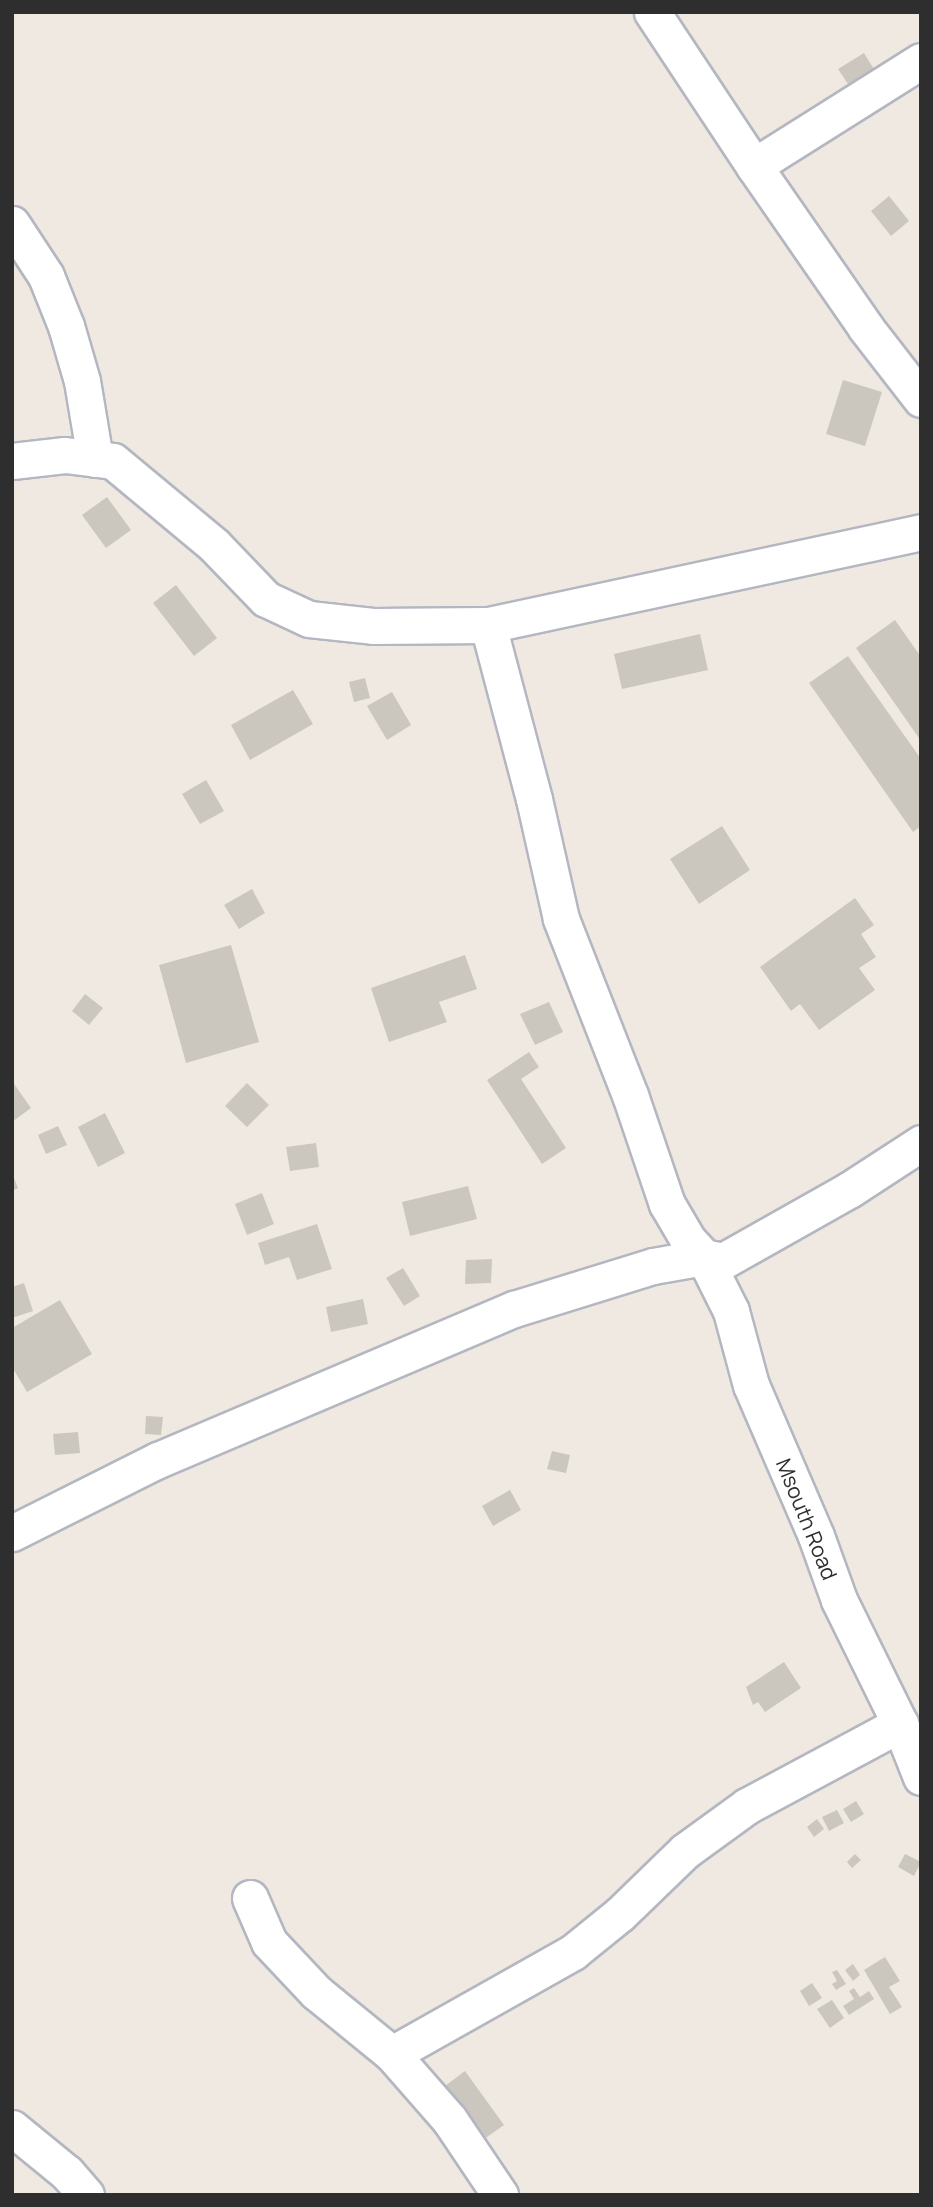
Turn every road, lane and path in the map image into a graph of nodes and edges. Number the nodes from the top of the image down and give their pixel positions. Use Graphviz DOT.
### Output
graph roads {
  1 [pos="652,12"];
  2 [pos="921,61"];
  3 [pos="754,166"];
  4 [pos="12,224"];
  5 [pos="921,399"];
  6 [pos="95,459"];
  7 [pos="12,461"];
  8 [pos="921,532"];
  9 [pos="488,625"];
  10 [pos="921,1143"];
  11 [pos="704,1257"];
  12 [pos="12,1533"];
  13 [pos="909,1732"];
  14 [pos="921,1777"];
  15 [pos="250,1898"];
  16 [pos="392,2054"];
  17 [pos="12,2129"];
  18 [pos="86,2195"];
  19 [pos="500,2195"];
  1 -- 3 [label="street"];
  2 -- 3 [label="street"];
  3 -- 5 [label="street"];
  4 -- 6 [label="street"];
  6 -- 7 [label="street"];
  6 -- 9 [label="street"];
  8 -- 9 [label="street"];
  9 -- 11 [label="street, Msouth Road"];
  10 -- 11 [label="street"];
  11 -- 12 [label="street"];
  11 -- 13 [label="street, Msouth Road"];
  13 -- 14 [label="street, Msouth Road"];
  13 -- 16 [label="street"];
  15 -- 16 [label="street"];
  16 -- 19 [label="street"];
  17 -- 18 [label="street"];
}
